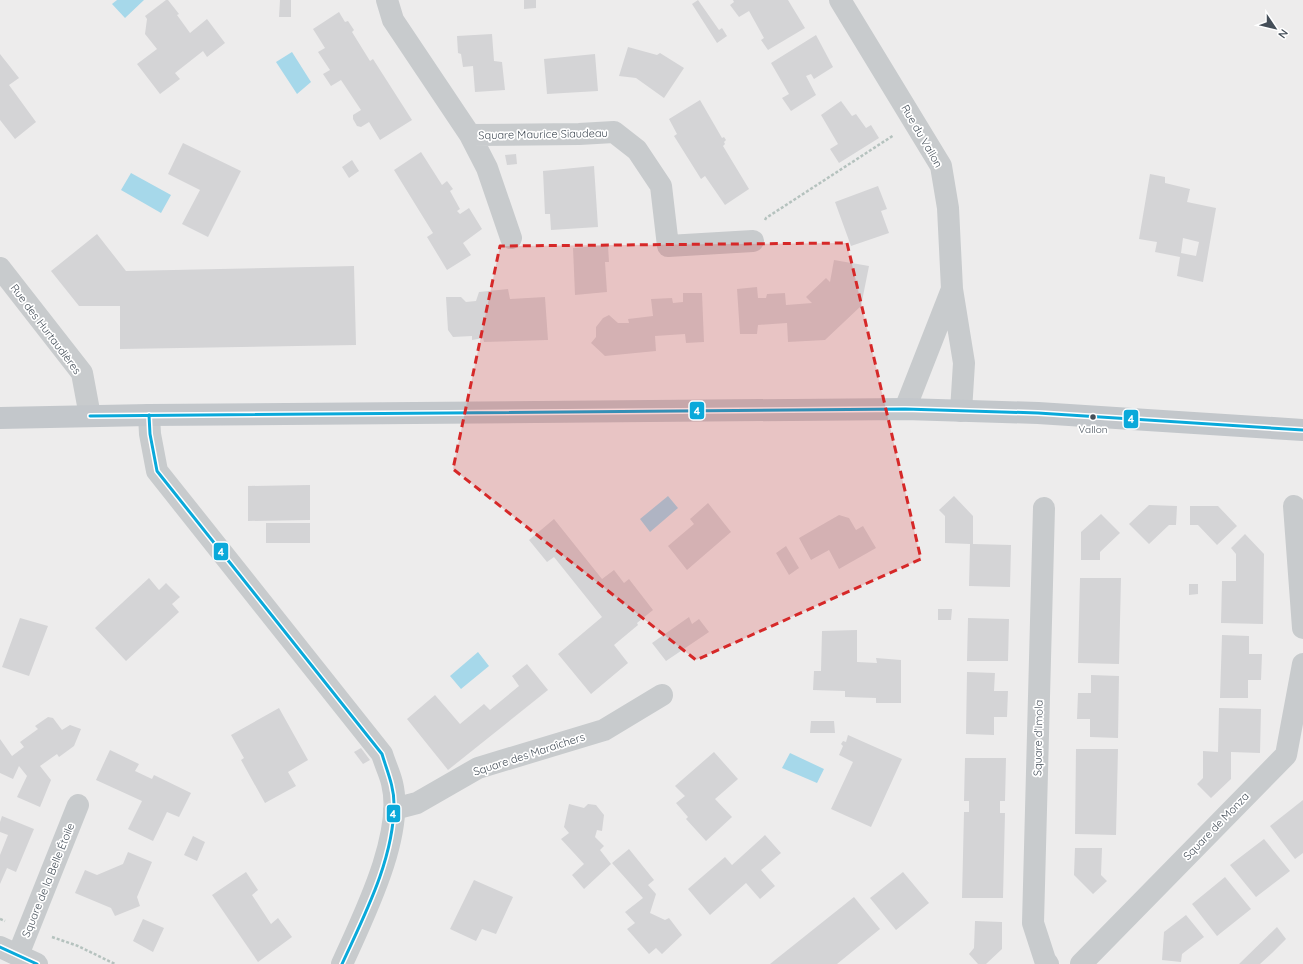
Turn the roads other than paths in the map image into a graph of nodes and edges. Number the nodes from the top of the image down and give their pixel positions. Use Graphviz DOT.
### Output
graph roads {
  1 [pos="387,0"];
  2 [pos="840,0"];
  3 [pos="470,135"];
  4 [pos="511,238"];
  5 [pos="753,241"];
  6 [pos="0,268"];
  7 [pos="952,289"];
  8 [pos="905,409"];
  9 [pos="961,411"];
  10 [pos="149,415"];
  11 [pos="90,416"];
  12 [pos="0,418"];
  13 [pos="1303,430"];
  14 [pos="1294,506"];
  15 [pos="1044,508"];
  16 [pos="1303,628"];
  17 [pos="1303,664"];
  18 [pos="662,695"];
  19 [pos="78,805"];
  20 [pos="394,809"];
  21 [pos="18,955"];
  22 [pos="342,964"];
  23 [pos="1048,964"];
  24 [pos="1081,964"];
  1 -- 3 [label="street, Square Maurice Siaudeau"];
  2 -- 7 [label="street, Rue du Vallon"];
  3 -- 4 [label="street, Square Maurice Siaudeau"];
  3 -- 5 [label="street, Square Maurice Siaudeau"];
  6 -- 11 [label="street, Rue des Hurtaudières"];
  7 -- 8 [label="street, Rue du Vallon"];
  7 -- 9 [label="street, Rue du Vallon"];
  8 -- 9 [label="main road"];
  8 -- 10 [label="main road"];
  9 -- 13 [label="main road"];
  10 -- 11 [label="main road"];
  10 -- 20 [label="street"];
  11 -- 12 [label="main road"];
  14 -- 16 [label="street"];
  15 -- 23 [label="street, Square d’Imola"];
  17 -- 24 [label="street, Square de Monza"];
  18 -- 20 [label="street, Square des Maraîchers"];
  19 -- 21 [label="street, Square de la Belle Étoile"];
  20 -- 22 [label="street"];
}
